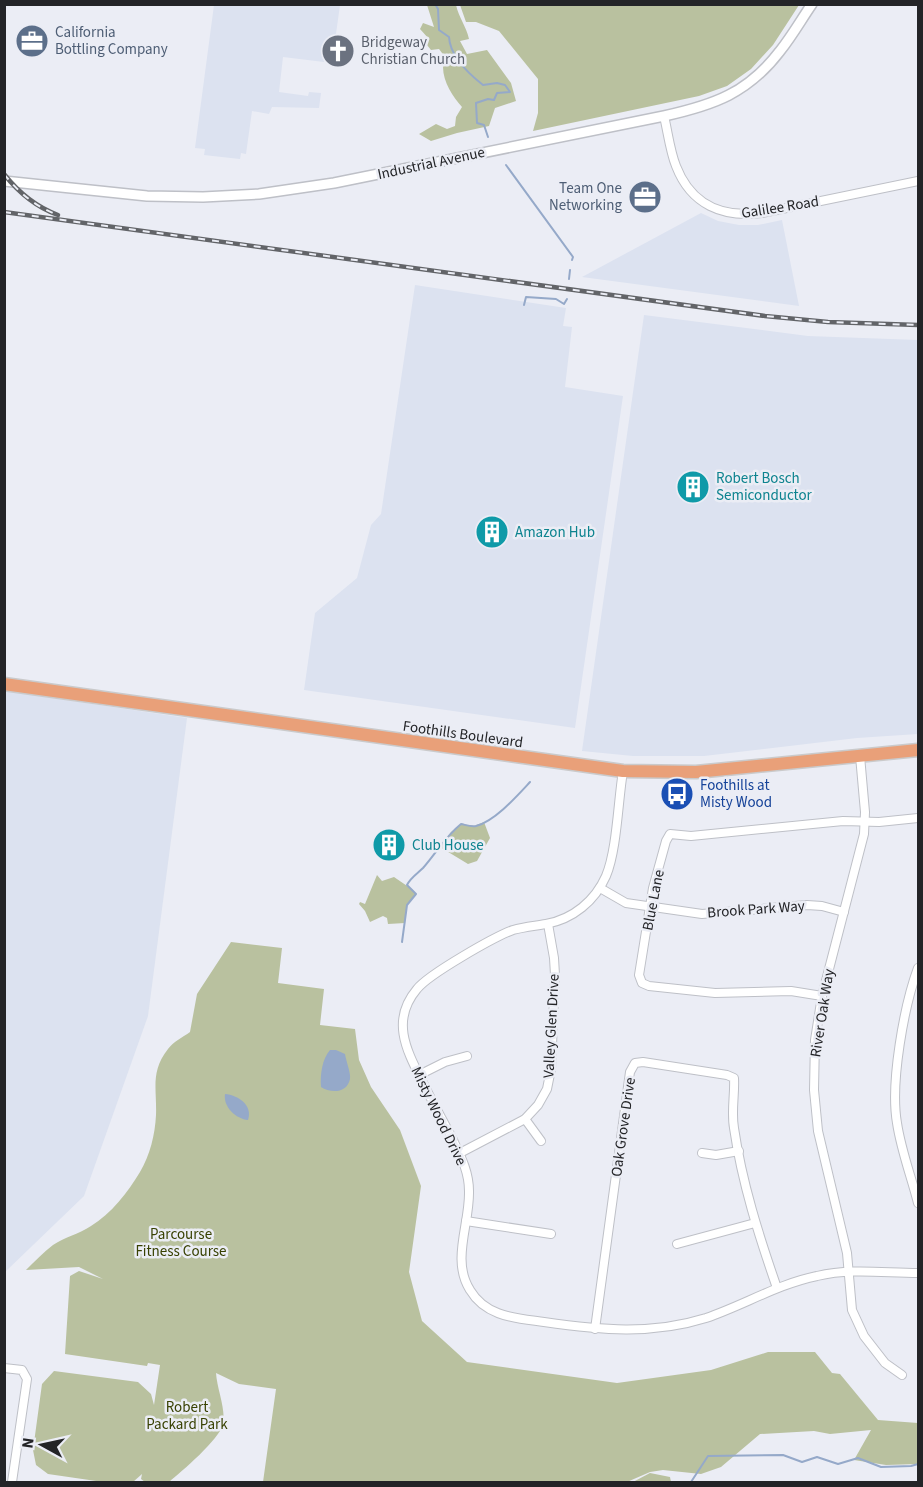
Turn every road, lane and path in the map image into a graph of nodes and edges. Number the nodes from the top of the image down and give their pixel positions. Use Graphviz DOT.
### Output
graph roads {
  1 [pos="812,4"];
  2 [pos="664,116"];
  3 [pos="4,181"];
  4 [pos="918,181"];
  5 [pos="4,684"];
  6 [pos="918,750"];
  7 [pos="860,756"];
  8 [pos="623,771"];
  9 [pos="918,818"];
  10 [pos="865,821"];
  11 [pos="600,888"];
  12 [pos="650,907"];
  13 [pos="844,912"];
  14 [pos="548,924"];
  15 [pos="918,968"];
  16 [pos="822,996"];
  17 [pos="467,1056"];
  18 [pos="419,1075"];
  19 [pos="525,1119"];
  20 [pos="541,1142"];
  21 [pos="739,1151"];
  22 [pos="460,1153"];
  23 [pos="702,1153"];
  24 [pos="918,1203"];
  25 [pos="466,1221"];
  26 [pos="755,1223"];
  27 [pos="551,1234"];
  28 [pos="677,1244"];
  29 [pos="848,1271"];
  30 [pos="918,1272"];
  31 [pos="777,1288"];
  32 [pos="595,1329"];
  33 [pos="4,1368"];
  34 [pos="902,1375"];
  35 [pos="12,1482"];
  1 -- 2 [label="street, Industrial Avenue"];
  2 -- 3 [label="street, Industrial Avenue"];
  2 -- 4 [label="street, Galilee Road"];
  5 -- 8 [label="main road, Foothills Boulevard"];
  6 -- 7 [label="main road, Foothills Boulevard"];
  7 -- 8 [label="main road, Foothills Boulevard"];
  7 -- 10 [label="street, River Oak Way"];
  8 -- 11 [label="street, Misty Wood Drive"];
  9 -- 10 [label="street"];
  10 -- 12 [label="street, Blue Lane"];
  10 -- 13 [label="street, River Oak Way"];
  11 -- 12 [label="street, Brook Park Way"];
  11 -- 14 [label="street, Misty Wood Drive"];
  12 -- 13 [label="street, Brook Park Way"];
  12 -- 16 [label="street, Blue Lane"];
  13 -- 16 [label="street, River Oak Way"];
  14 -- 18 [label="street, Misty Wood Drive"];
  14 -- 19 [label="street, Valley Glen Drive"];
  15 -- 24 [label="street"];
  16 -- 29 [label="street, River Oak Way"];
  17 -- 18 [label="street"];
  18 -- 22 [label="street, Misty Wood Drive"];
  19 -- 20 [label="street"];
  19 -- 22 [label="street, Valley Glen Drive"];
  21 -- 23 [label="street"];
  21 -- 26 [label="street, Oak Grove Drive"];
  21 -- 32 [label="street, Oak Grove Drive"];
  22 -- 25 [label="street, Misty Wood Drive"];
  25 -- 27 [label="street"];
  25 -- 32 [label="street, Misty Wood Drive"];
  26 -- 28 [label="street"];
  26 -- 31 [label="street, Oak Grove Drive"];
  29 -- 30 [label="street, Misty Wood Drive"];
  29 -- 31 [label="street, Misty Wood Drive"];
  29 -- 34 [label="street, River Oak Way"];
  31 -- 32 [label="street, Misty Wood Drive"];
  33 -- 35 [label="street"];
}
